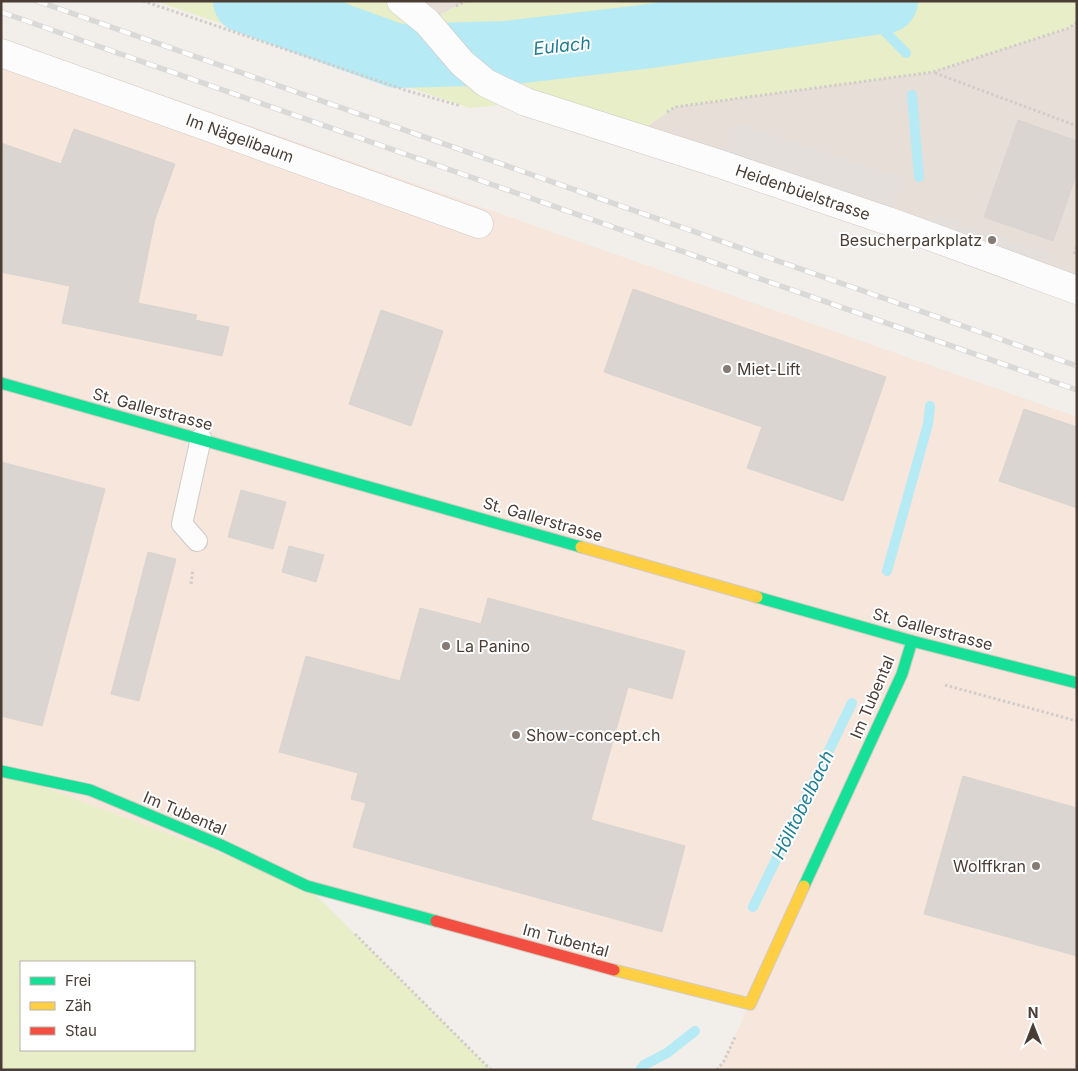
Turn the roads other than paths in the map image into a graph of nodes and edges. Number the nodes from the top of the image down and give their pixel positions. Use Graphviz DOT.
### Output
graph roads {
  1 [pos="401,1"];
  2 [pos="1,53"];
  3 [pos="480,224"];
  4 [pos="1077,290"];
  5 [pos="1,384"];
  6 [pos="201,438"];
  7 [pos="198,541"];
  8 [pos="912,641"];
  9 [pos="1077,683"];
  10 [pos="1,771"];
  1 -- 4 [label="street, Heidenbüelstrasse"];
  2 -- 3 [label="street, Im Nägelibaum"];
  5 -- 6 [label="street, St. Gallerstrasse"];
  6 -- 7 [label="lane"];
  6 -- 8 [label="street, St. Gallerstrasse"];
  8 -- 9 [label="street, St. Gallerstrasse"];
  8 -- 10 [label="street, Im Tubental"];
}
